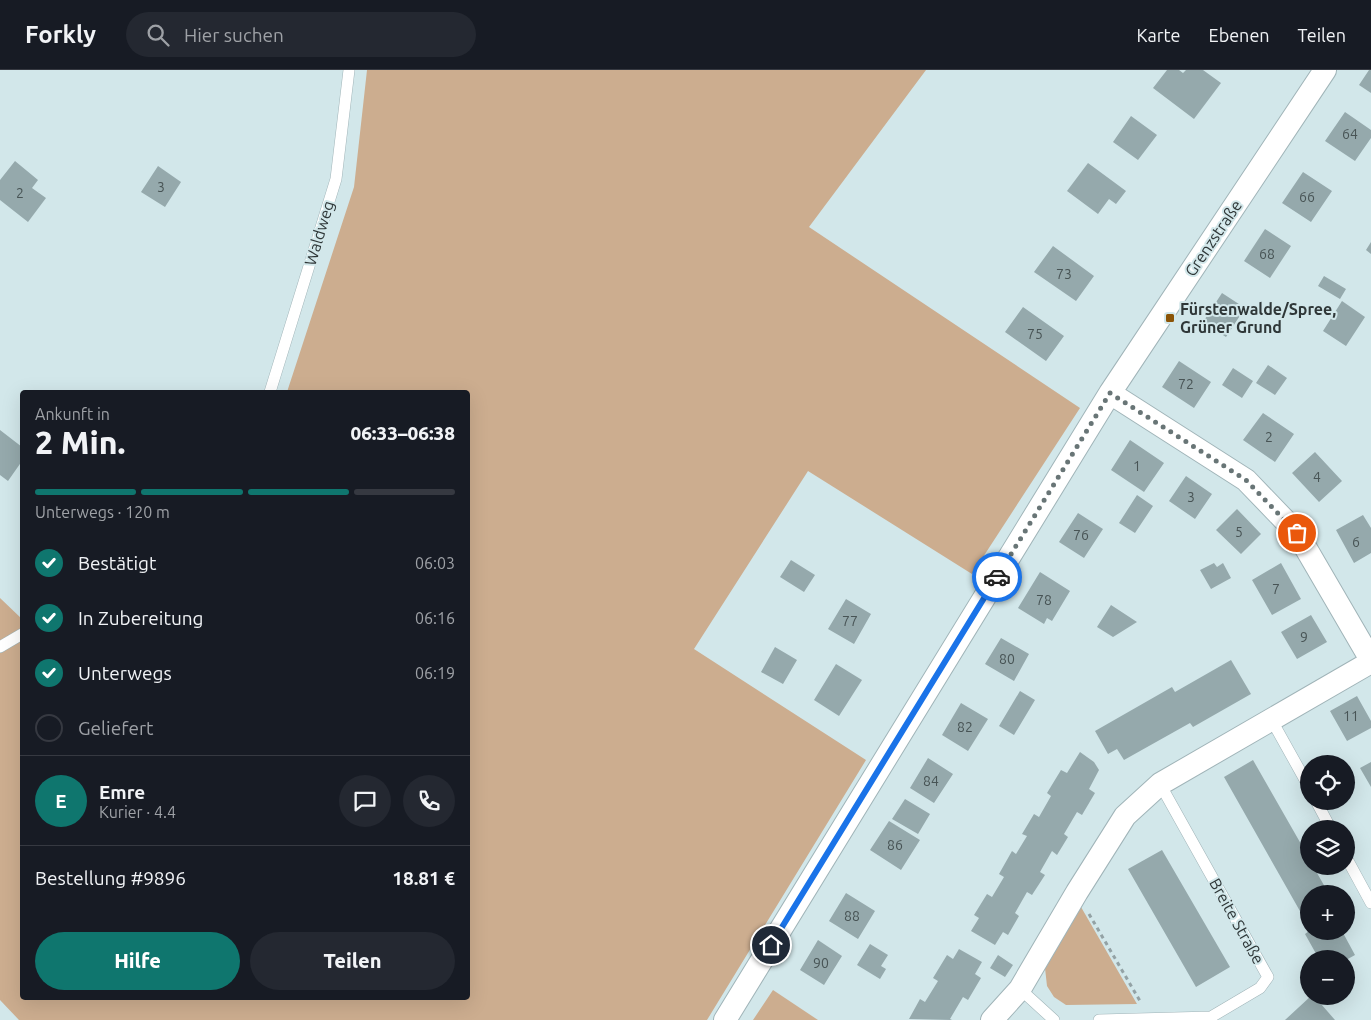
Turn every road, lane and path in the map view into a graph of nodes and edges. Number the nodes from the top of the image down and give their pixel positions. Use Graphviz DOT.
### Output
graph roads {
  1 [pos="349,70"];
  2 [pos="1325,70"];
  3 [pos="271,390"];
  4 [pos="1110,393"];
  5 [pos="20,635"];
  6 [pos="0,647"];
  7 [pos="1371,661"];
  8 [pos="1271,719"];
  9 [pos="1300,771"];
  10 [pos="1160,784"];
  11 [pos="1355,873"];
  12 [pos="1077,892"];
  13 [pos="1371,902"];
  14 [pos="1020,989"];
  15 [pos="1151,1019"];
  16 [pos="725,1020"];
  17 [pos="992,1020"];
  18 [pos="1054,1020"];
  19 [pos="1099,1020"];
  1 -- 3 [label="lane, Waldweg"];
  2 -- 4 [label="street, Grenzstraße"];
  4 -- 7 [label="street"];
  4 -- 16 [label="street, Grenzstraße"];
  5 -- 6 [label="lane"];
  7 -- 8 [label="street"];
  8 -- 9 [label="lane"];
  8 -- 10 [label="street"];
  10 -- 12 [label="street"];
  10 -- 15 [label="lane, Breite Straße"];
  11 -- 13 [label="lane"];
  12 -- 14 [label="street"];
  12 -- 15 [label="path"];
  14 -- 17 [label="street"];
  14 -- 18 [label="lane"];
  15 -- 19 [label="lane, Breite Straße"];
}
